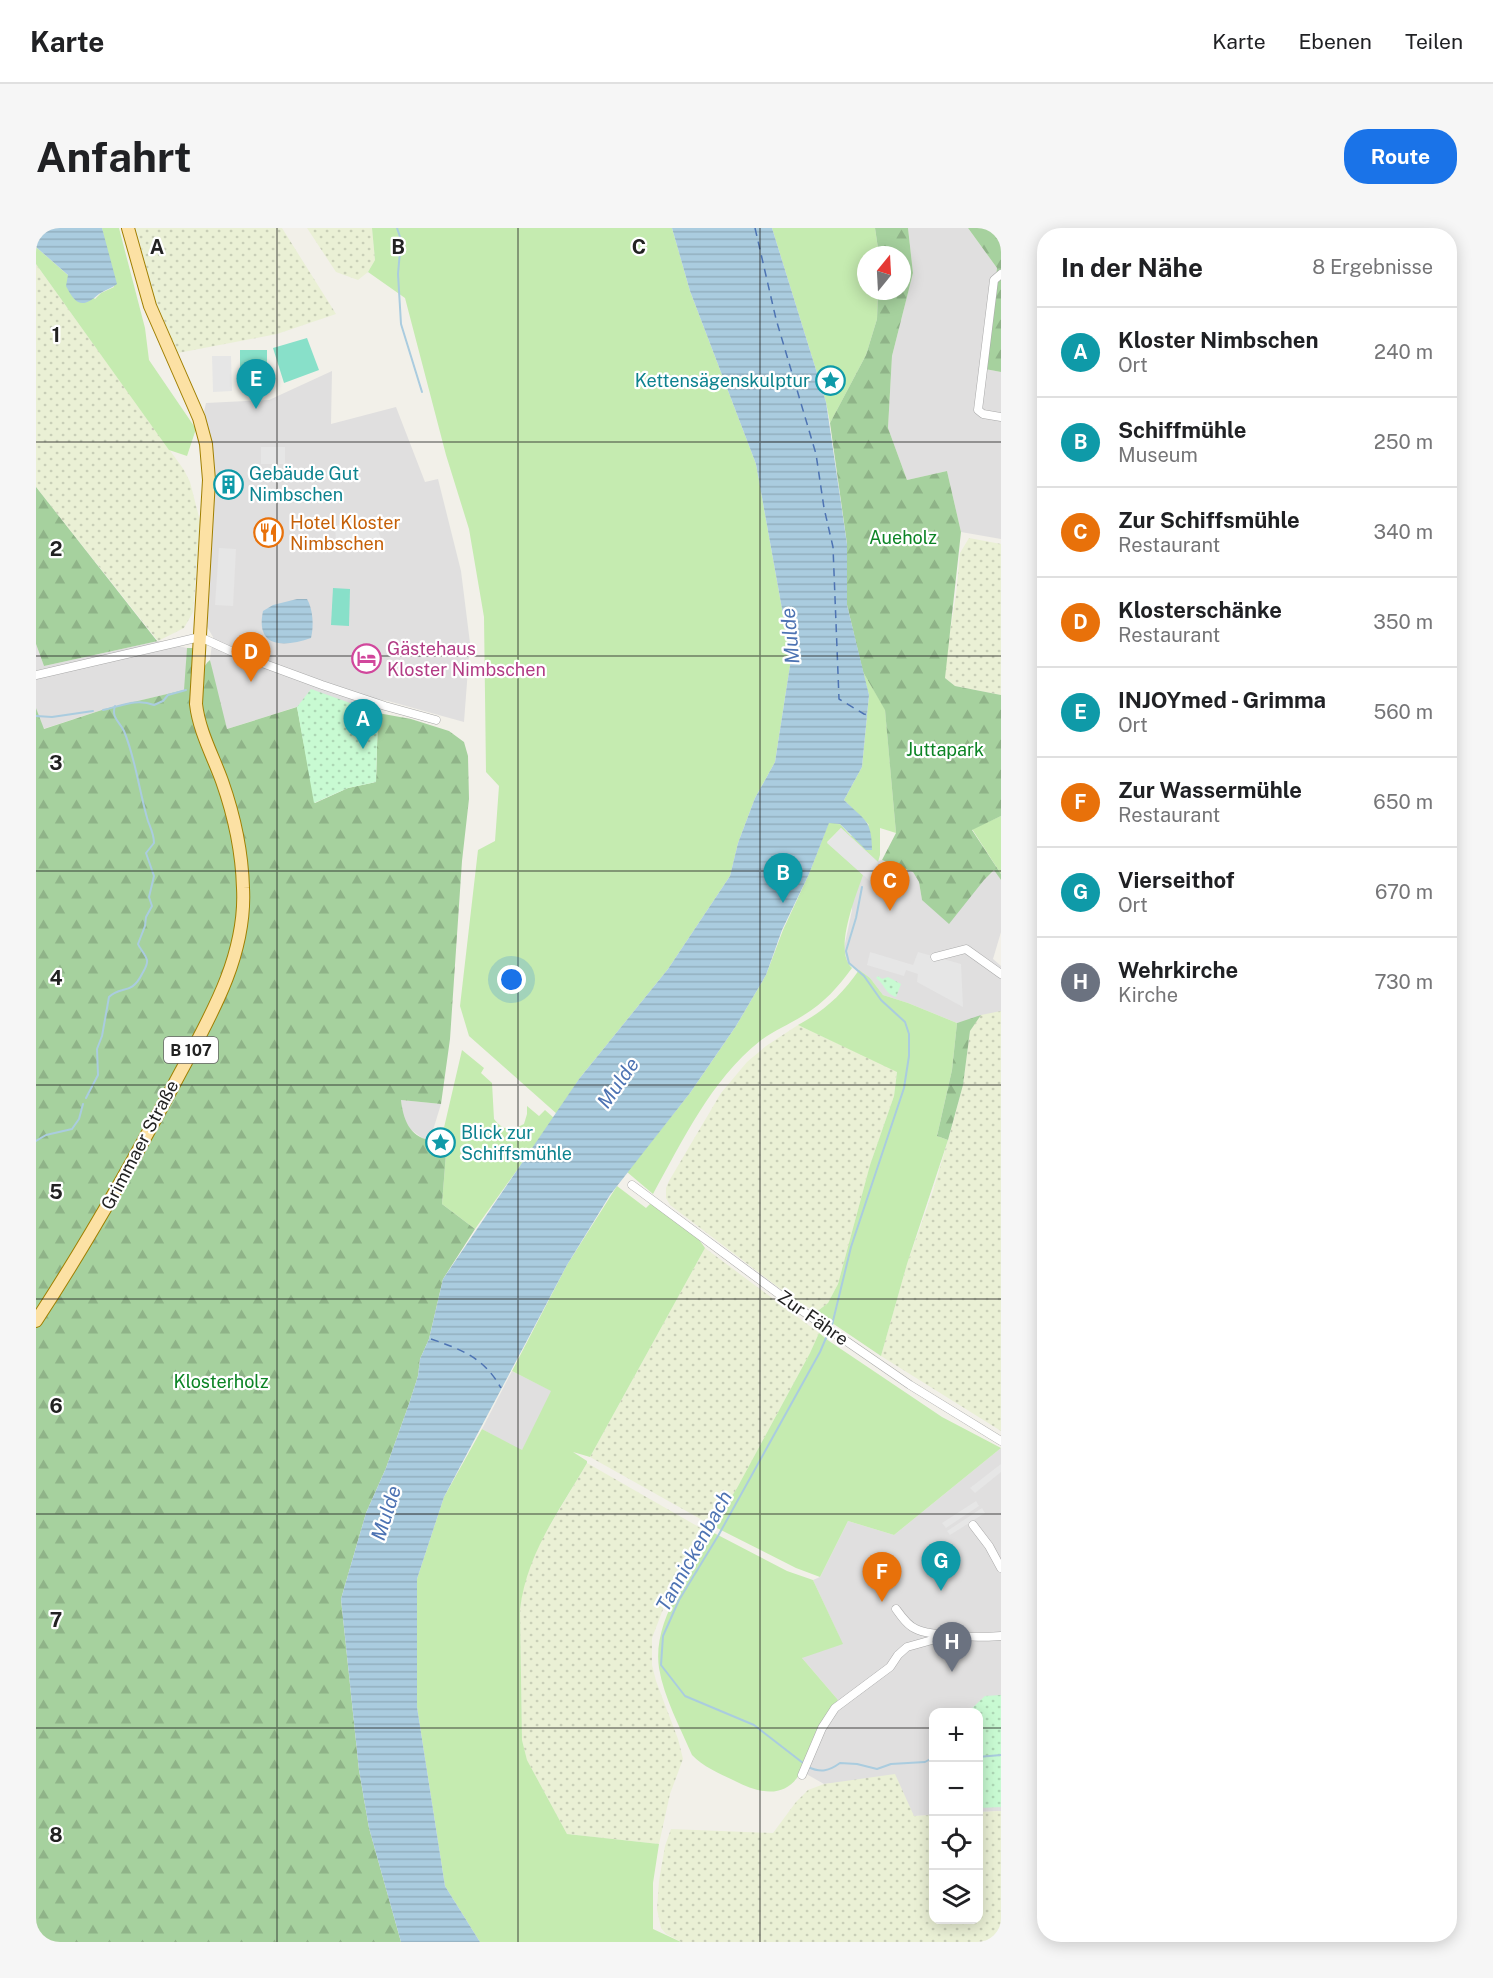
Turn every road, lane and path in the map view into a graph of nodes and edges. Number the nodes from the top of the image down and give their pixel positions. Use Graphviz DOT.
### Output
graph roads {
  1 [pos="128,228"];
  2 [pos="1001,274"];
  3 [pos="1001,417"];
  4 [pos="200,637"];
  5 [pos="36,675"];
  6 [pos="436,720"];
  7 [pos="935,957"];
  8 [pos="1001,974"];
  9 [pos="632,1185"];
  10 [pos="36,1321"];
  11 [pos="1001,1441"];
  12 [pos="973,1525"];
  13 [pos="1001,1568"];
  14 [pos="896,1609"];
  15 [pos="916,1630"];
  16 [pos="950,1635"];
  17 [pos="1001,1636"];
  18 [pos="914,1644"];
  19 [pos="805,1769"];
  1 -- 4 [label="main road, B 107"];
  2 -- 3 [label="street"];
  4 -- 5 [label="street"];
  4 -- 6 [label="street"];
  4 -- 10 [label="main road, Grimmaer Straße / B 107"];
  7 -- 8 [label="street"];
  9 -- 11 [label="street, Zur Fähre"];
  12 -- 13 [label="street"];
  14 -- 15 [label="street"];
  15 -- 16 [label="street"];
  15 -- 18 [label="street"];
  16 -- 17 [label="street"];
  16 -- 18 [label="street"];
  18 -- 19 [label="street"];
}
